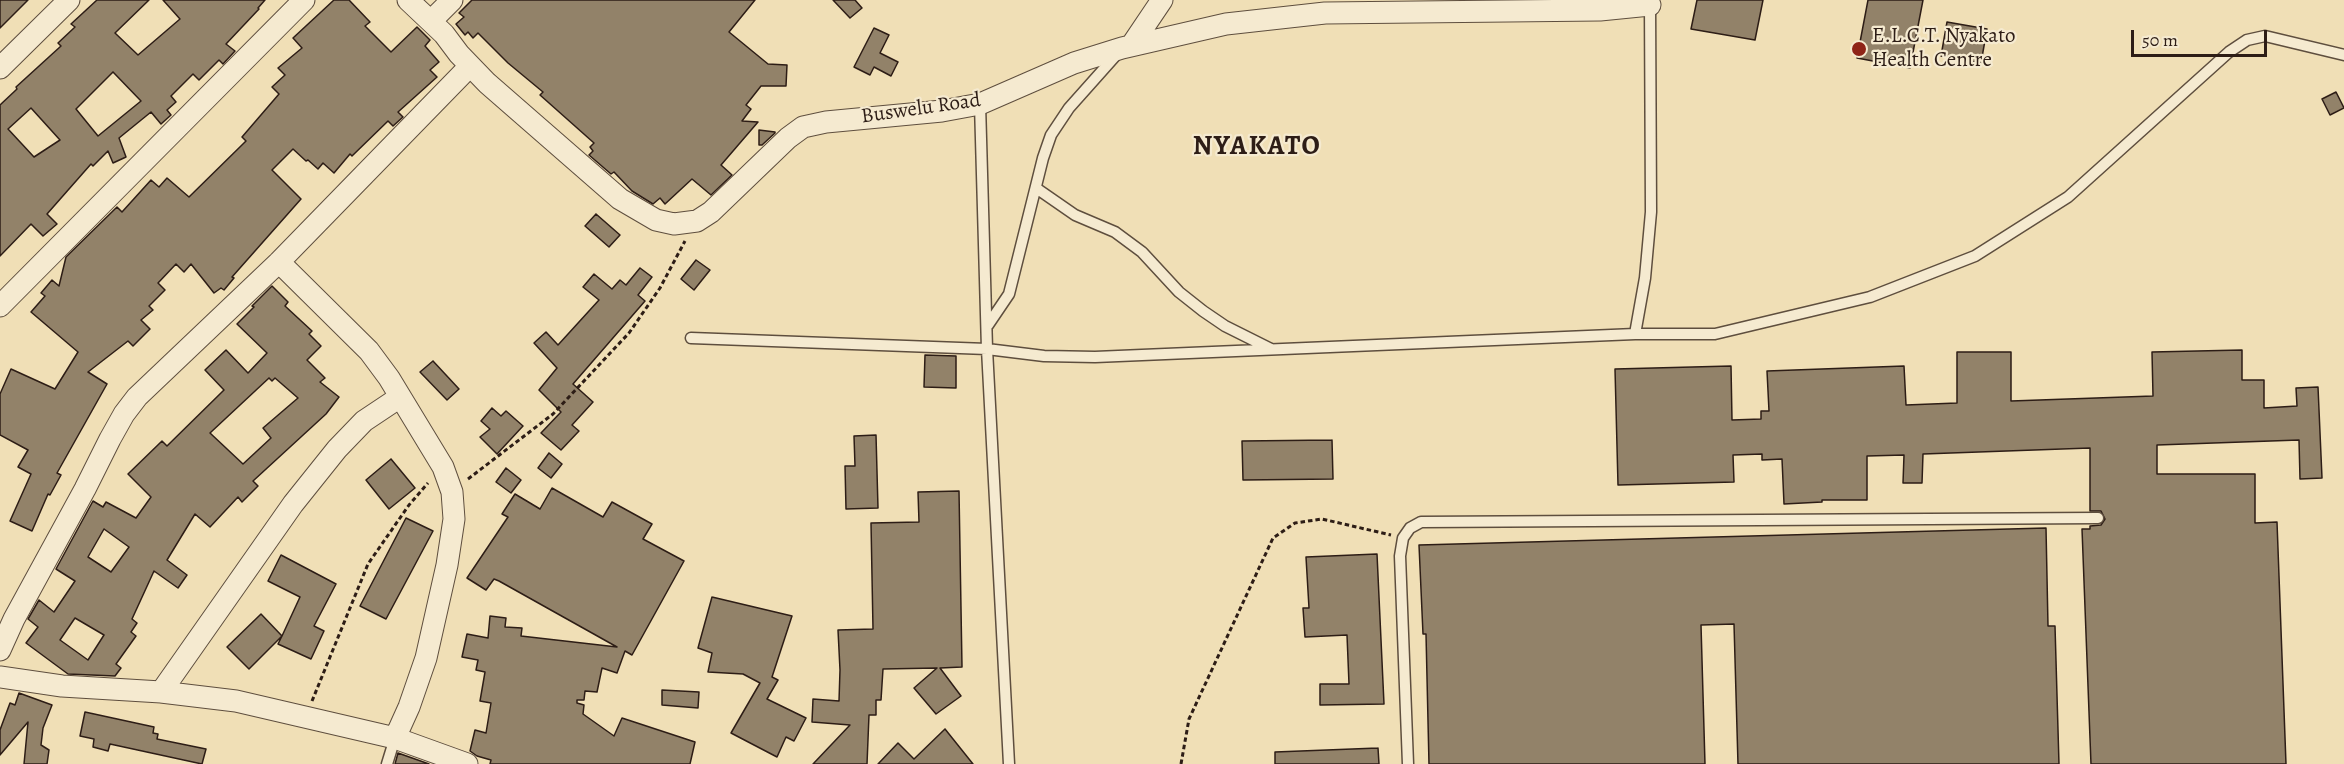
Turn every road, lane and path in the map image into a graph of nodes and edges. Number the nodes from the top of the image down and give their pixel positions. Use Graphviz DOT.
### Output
graph roads {
  1 [pos="69,0"];
  2 [pos="304,0"];
  3 [pos="408,0"];
  4 [pos="452,0"];
  5 [pos="1162,0"];
  6 [pos="1650,3"];
  7 [pos="431,21"];
  8 [pos="1127,47"];
  9 [pos="2344,54"];
  10 [pos="470,66"];
  11 [pos="0,68"];
  12 [pos="980,104"];
  13 [pos="1036,188"];
  14 [pos="697,221"];
  15 [pos="279,262"];
  16 [pos="0,306"];
  17 [pos="988,325"];
  18 [pos="1635,334"];
  19 [pos="691,338"];
  20 [pos="987,349"];
  21 [pos="1274,350"];
  22 [pos="400,397"];
  23 [pos="443,467"];
  24 [pos="452,492"];
  25 [pos="2098,518"];
  26 [pos="1403,538"];
  27 [pos="0,650"];
  28 [pos="0,677"];
  29 [pos="161,692"];
  30 [pos="305,716"];
  31 [pos="395,738"];
  32 [pos="387,764"];
  33 [pos="467,764"];
  34 [pos="1009,764"];
  35 [pos="1181,764"];
  36 [pos="1408,764"];
  1 -- 11 [label="street"];
  2 -- 16 [label="street"];
  3 -- 7 [label="street"];
  4 -- 7 [label="street"];
  5 -- 8 [label="street"];
  6 -- 8 [label="street, Buswelu Road"];
  6 -- 18 [label="lane"];
  7 -- 10 [label="street"];
  8 -- 12 [label="street, Buswelu Road"];
  8 -- 13 [label="lane"];
  9 -- 18 [label="lane"];
  10 -- 14 [label="street"];
  10 -- 15 [label="street"];
  12 -- 14 [label="street, Buswelu Road"];
  12 -- 17 [label="lane"];
  13 -- 17 [label="lane"];
  13 -- 21 [label="lane"];
  14 -- 24 [label="path"];
  15 -- 22 [label="street"];
  15 -- 27 [label="street"];
  17 -- 20 [label="lane"];
  18 -- 21 [label="lane"];
  19 -- 20 [label="lane"];
  20 -- 21 [label="lane"];
  20 -- 34 [label="lane"];
  22 -- 23 [label="street"];
  22 -- 29 [label="street"];
  23 -- 24 [label="street"];
  23 -- 30 [label="path"];
  24 -- 31 [label="street"];
  25 -- 26 [label="lane"];
  26 -- 35 [label="path"];
  26 -- 36 [label="lane"];
  28 -- 29 [label="street"];
  29 -- 30 [label="street"];
  30 -- 31 [label="street"];
  31 -- 32 [label="lane"];
  31 -- 33 [label="street"];
}
